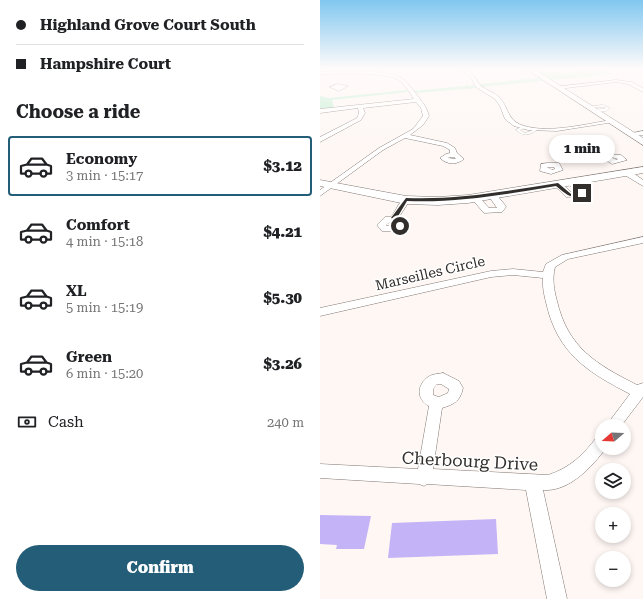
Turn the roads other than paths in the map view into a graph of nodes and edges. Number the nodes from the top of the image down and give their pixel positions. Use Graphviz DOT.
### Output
graph roads {
  1 [pos="415,96"];
  2 [pos="494,96"];
  3 [pos="572,96"];
  4 [pos="418,100"];
  5 [pos="360,106"];
  6 [pos="320,111"];
  7 [pos="611,122"];
  8 [pos="643,133"];
  9 [pos="631,134"];
  10 [pos="404,136"];
  11 [pos="320,140"];
  12 [pos="643,142"];
  13 [pos="454,155"];
  14 [pos="620,161"];
  15 [pos="637,171"];
  16 [pos="554,172"];
  17 [pos="564,183"];
  18 [pos="326,184"];
  19 [pos="643,184"];
  20 [pos="320,194"];
  21 [pos="492,195"];
  22 [pos="475,198"];
  23 [pos="406,200"];
  24 [pos="394,218"];
  25 [pos="643,240"];
  26 [pos="547,275"];
  27 [pos="320,312"];
  28 [pos="640,390"];
  29 [pos="436,403"];
  30 [pos="618,419"];
  31 [pos="595,451"];
  32 [pos="320,471"];
  33 [pos="424,478"];
  34 [pos="533,483"];
  35 [pos="557,599"];
  1 -- 4 [label="street"];
  2 -- 7 [label="street"];
  3 -- 7 [label="street"];
  4 -- 5 [label="street"];
  4 -- 10 [label="street"];
  5 -- 6 [label="street"];
  5 -- 11 [label="street"];
  7 -- 9 [label="street"];
  8 -- 9 [label="street"];
  9 -- 12 [label="street"];
  10 -- 13 [label="street"];
  10 -- 18 [label="street"];
  14 -- 15 [label="street"];
  15 -- 17 [label="street"];
  15 -- 19 [label="street"];
  16 -- 17 [label="street"];
  17 -- 21 [label="street"];
  18 -- 20 [label="street"];
  18 -- 23 [label="street"];
  21 -- 22 [label="street"];
  21 -- 22 [label="street"];
  22 -- 23 [label="street"];
  23 -- 24 [label="street"];
  25 -- 26 [label="street"];
  26 -- 27 [label="street, Marseilles Circle"];
  26 -- 28 [label="street"];
  28 -- 30 [label="street"];
  29 -- 33 [label="street"];
  31 -- 34 [label="street, Cherbourg Drive"];
  32 -- 33 [label="street, Cherbourg Drive"];
  33 -- 34 [label="street, Cherbourg Drive"];
  34 -- 35 [label="street"];
}
